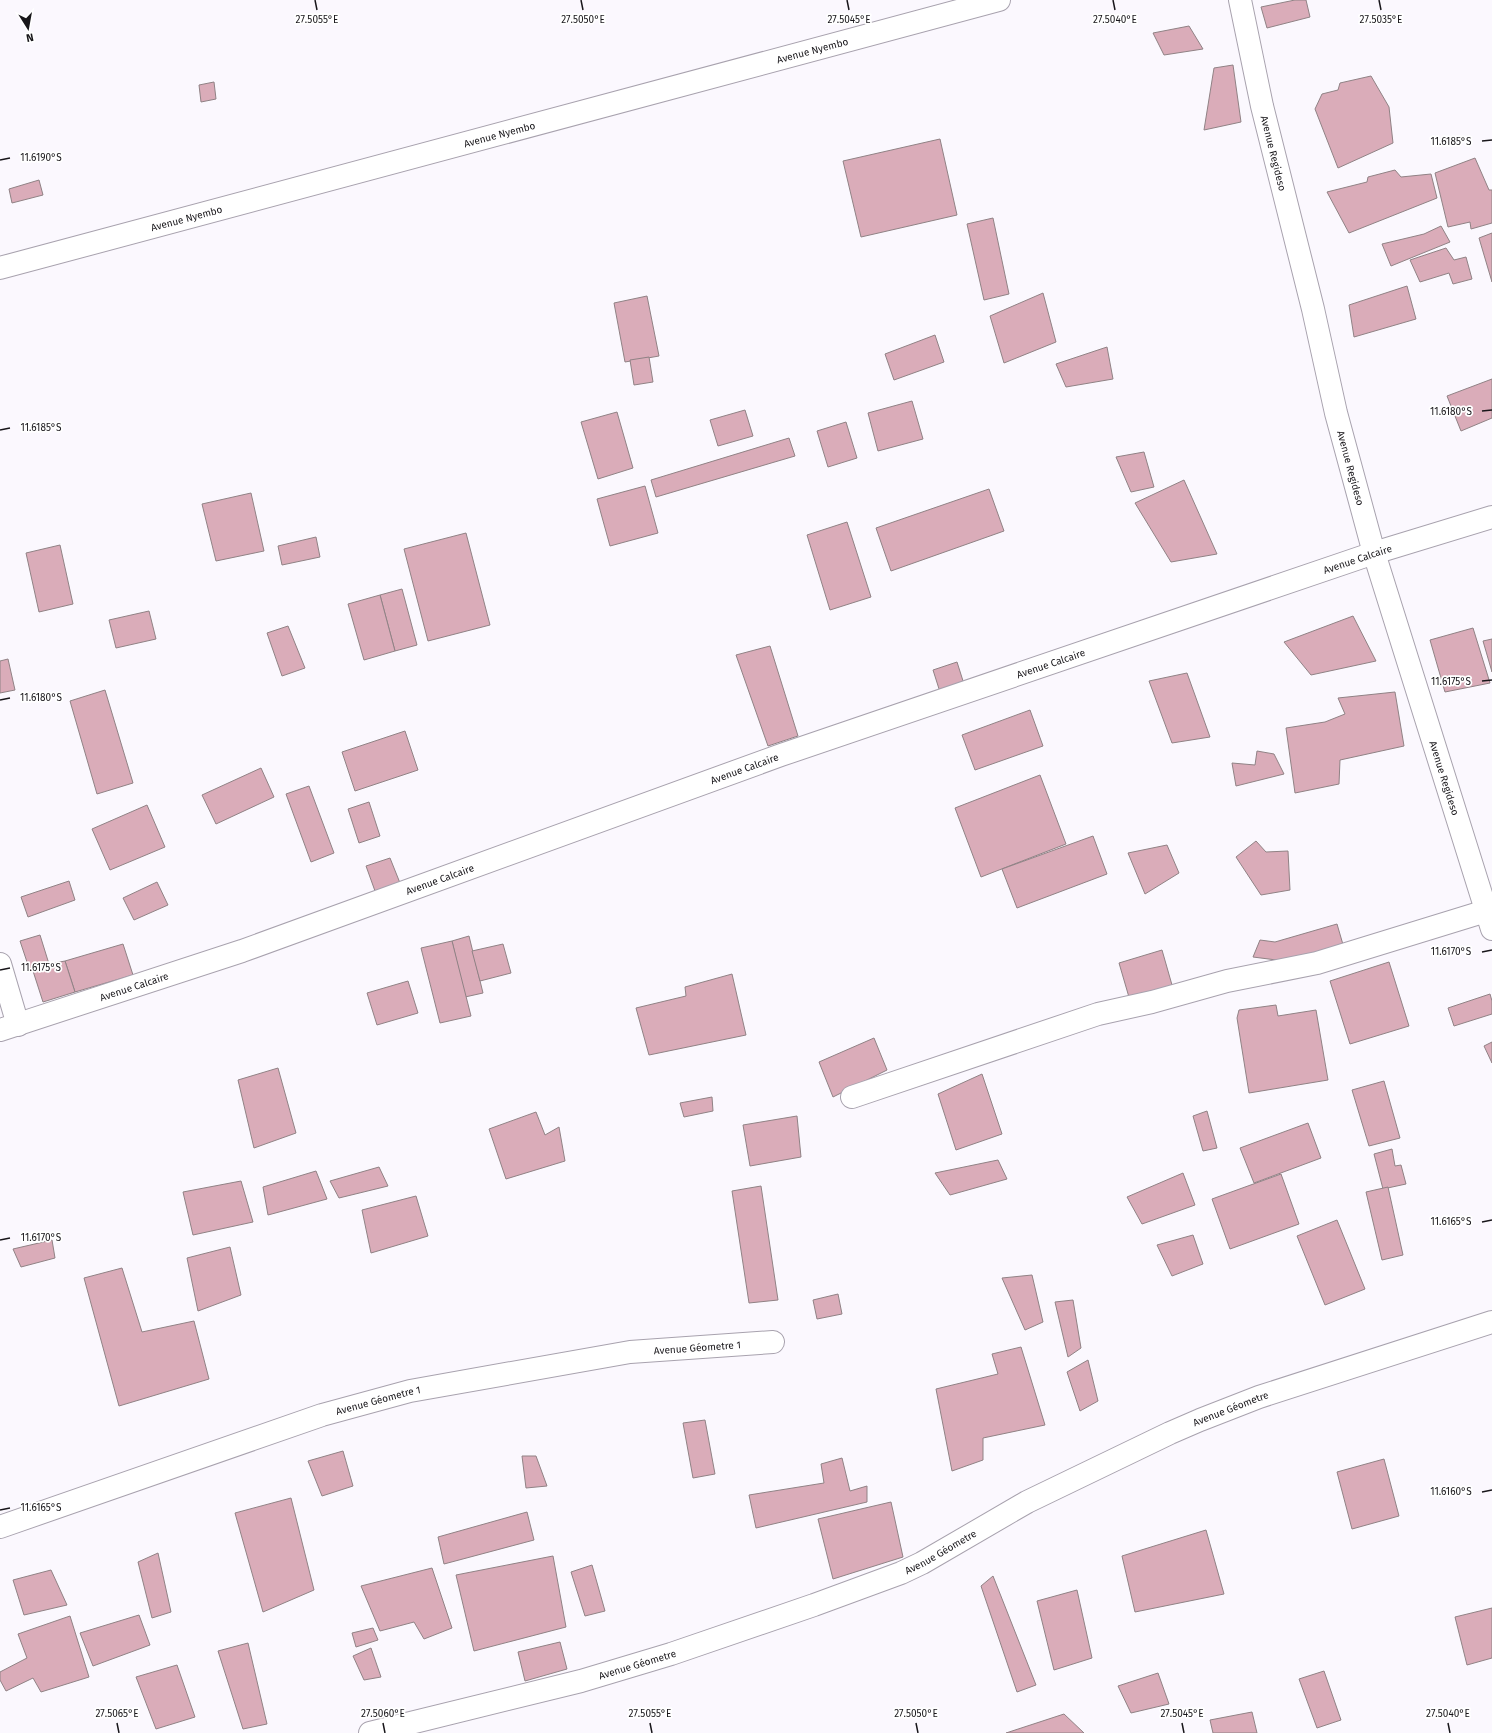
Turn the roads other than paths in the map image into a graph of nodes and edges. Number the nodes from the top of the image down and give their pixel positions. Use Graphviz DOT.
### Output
graph roads {
  1 [pos="999,0"];
  2 [pos="1240,0"];
  3 [pos="0,268"];
  4 [pos="1492,517"];
  5 [pos="1374,553"];
  6 [pos="1489,920"];
  7 [pos="0,964"];
  8 [pos="9,1027"];
  9 [pos="852,1097"];
  10 [pos="1492,1322"];
  11 [pos="773,1342"];
  12 [pos="0,1527"];
  13 [pos="370,1733"];
  1 -- 3 [label="street, Avenue Nyembo"];
  2 -- 5 [label="street, Avenue Regideso"];
  4 -- 5 [label="street, Avenue Calcaire"];
  5 -- 6 [label="street, Avenue Regideso"];
  5 -- 8 [label="street, Avenue Calcaire"];
  6 -- 9 [label="street"];
  7 -- 8 [label="street"];
  10 -- 13 [label="street, Avenue Géometre"];
  11 -- 12 [label="street, Avenue Géometre 1"];
}
